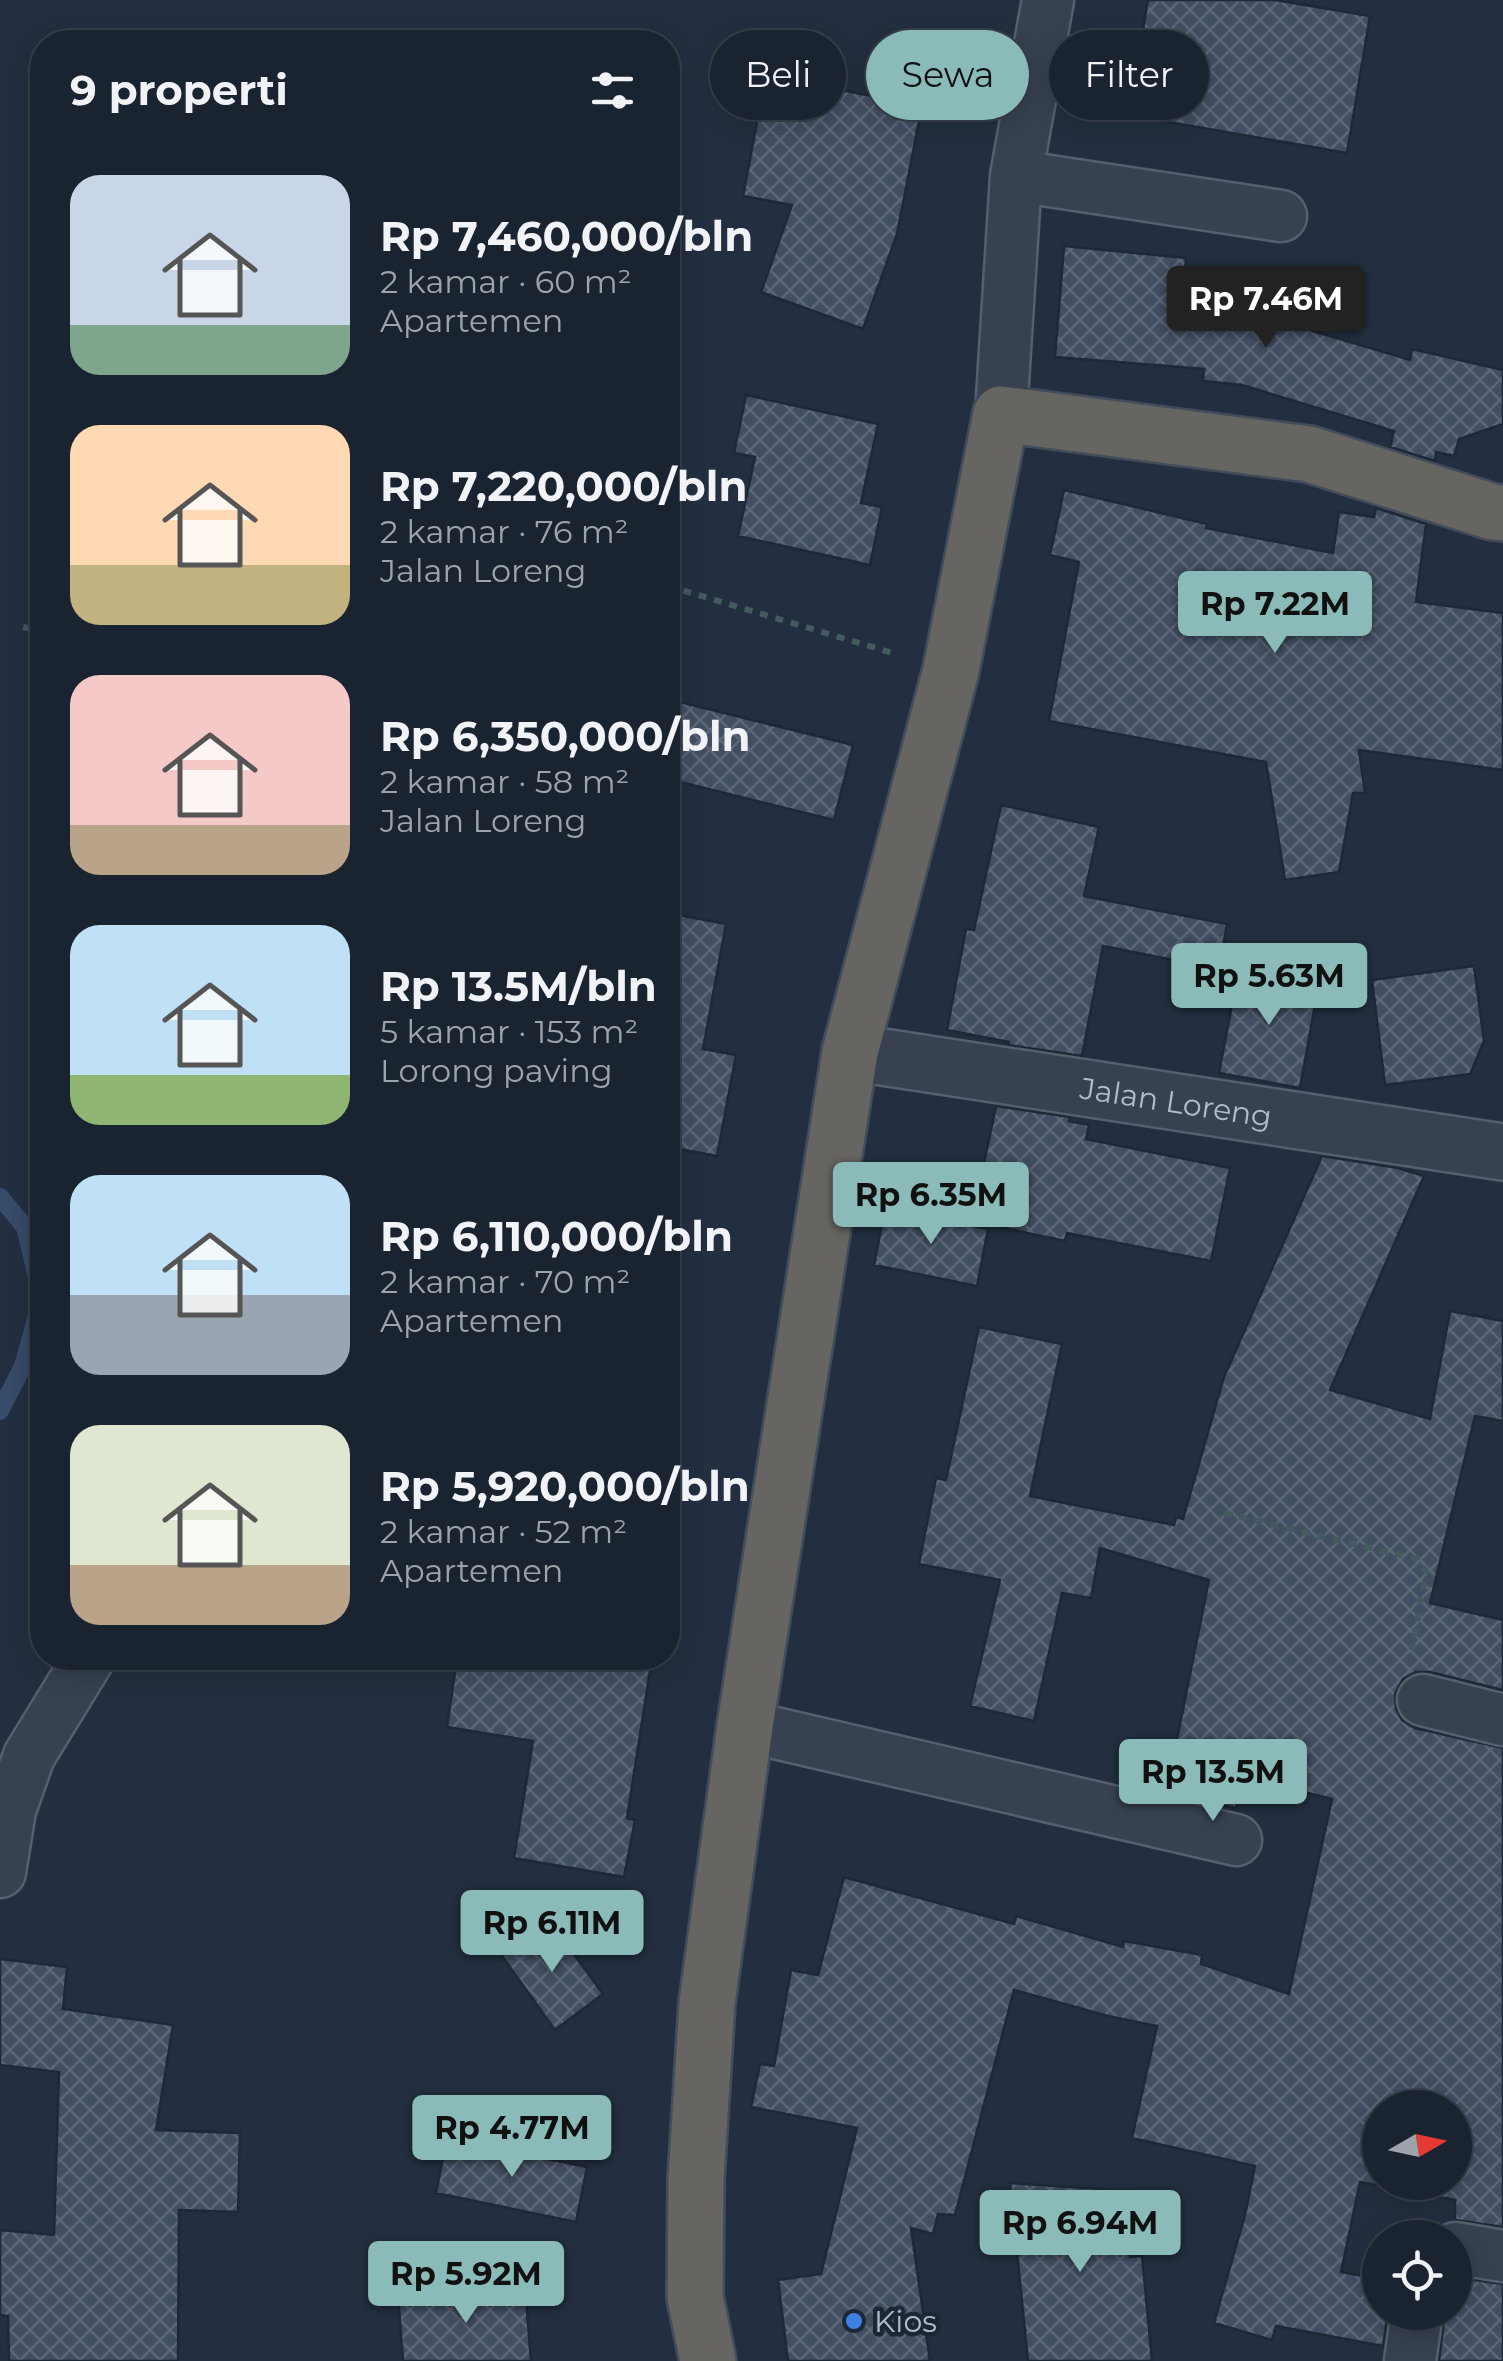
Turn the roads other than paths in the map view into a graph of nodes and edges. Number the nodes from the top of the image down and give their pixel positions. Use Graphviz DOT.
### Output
graph roads {
  1 [pos="1048,0"];
  2 [pos="1016,176"];
  3 [pos="1281,216"];
  4 [pos="1001,414"];
  5 [pos="1503,513"];
  6 [pos="850,1052"];
  7 [pos="1503,1152"];
  8 [pos="81,1670"];
  9 [pos="1423,1700"];
  10 [pos="1503,1720"];
  11 [pos="745,1726"];
  12 [pos="1236,1840"];
  13 [pos="0,1872"];
  14 [pos="1472,2251"];
  15 [pos="1503,2256"];
  16 [pos="1415,2330"];
  17 [pos="708,2361"];
  18 [pos="1410,2361"];
  1 -- 2 [label="street"];
  2 -- 3 [label="street"];
  2 -- 4 [label="street"];
  4 -- 5 [label="highway"];
  4 -- 6 [label="highway"];
  6 -- 7 [label="street, Jalan Loreng"];
  6 -- 11 [label="highway"];
  8 -- 13 [label="street"];
  9 -- 10 [label="street"];
  11 -- 12 [label="street"];
  11 -- 17 [label="highway"];
  14 -- 15 [label="street"];
  16 -- 18 [label="street"];
}
